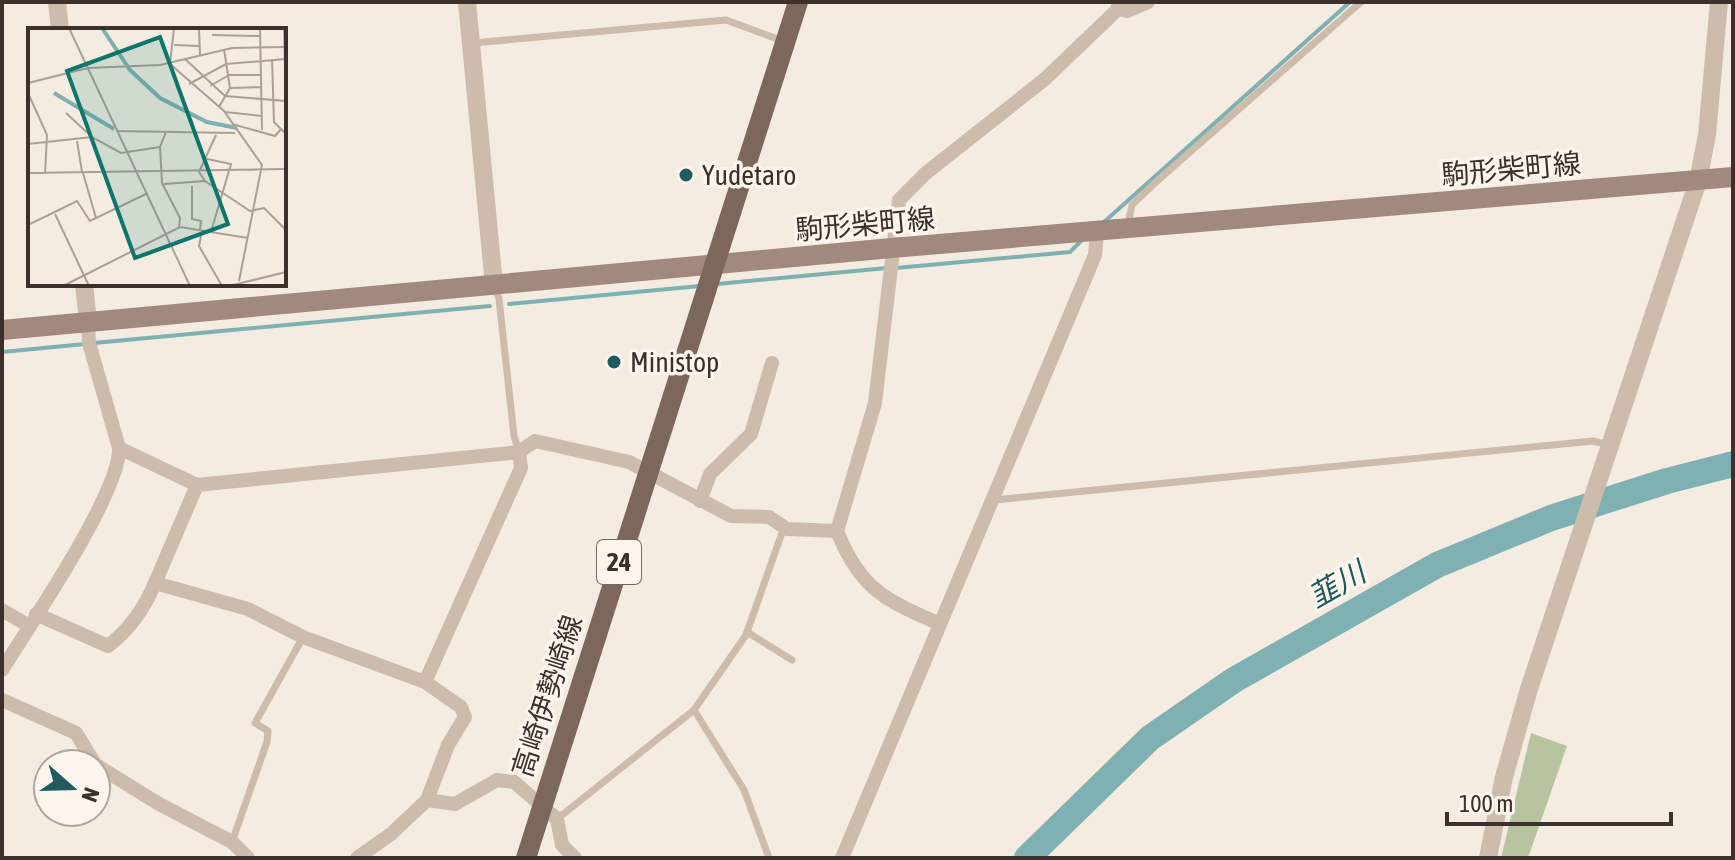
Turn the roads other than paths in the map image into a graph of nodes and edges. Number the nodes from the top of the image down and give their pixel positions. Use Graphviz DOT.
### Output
graph roads {
  1 [pos="57,2"];
  2 [pos="467,2"];
  3 [pos="798,2"];
  4 [pos="1148,2"];
  5 [pos="1361,2"];
  6 [pos="1719,2"];
  7 [pos="1118,5"];
  8 [pos="60,28"];
  9 [pos="785,42"];
  10 [pos="471,44"];
  11 [pos="1733,177"];
  12 [pos="1698,181"];
  13 [pos="1127,230"];
  14 [pos="1097,233"];
  15 [pos="892,248"];
  16 [pos="714,266"];
  17 [pos="494,285"];
  18 [pos="84,286"];
  19 [pos="88,322"];
  20 [pos="2,330"];
  21 [pos="772,363"];
  22 [pos="1611,446"];
  23 [pos="119,448"];
  24 [pos="519,452"];
  25 [pos="648,471"];
  26 [pos="197,485"];
  27 [pos="994,500"];
  28 [pos="700,501"];
  29 [pos="784,527"];
  30 [pos="837,531"];
  31 [pos="155,583"];
  32 [pos="2,610"];
  33 [pos="32,620"];
  34 [pos="940,624"];
  35 [pos="747,632"];
  36 [pos="303,637"];
  37 [pos="792,660"];
  38 [pos="2,670"];
  39 [pos="425,682"];
  40 [pos="2,700"];
  41 [pos="694,710"];
  42 [pos="86,748"];
  43 [pos="112,773"];
  44 [pos="427,800"];
  45 [pos="550,812"];
  46 [pos="232,842"];
  47 [pos="248,858"];
  48 [pos="357,858"];
  49 [pos="526,858"];
  50 [pos="575,858"];
  51 [pos="769,858"];
  52 [pos="842,858"];
  53 [pos="1488,858"];
  1 -- 8 [label="street"];
  2 -- 10 [label="street"];
  3 -- 9 [label="main road, 高崎伊勢崎線 / 24"];
  4 -- 7 [label="street"];
  5 -- 13 [label="lane"];
  6 -- 12 [label="street"];
  7 -- 15 [label="street"];
  9 -- 10 [label="lane"];
  9 -- 16 [label="main road, 高崎伊勢崎線 / 24"];
  10 -- 17 [label="street"];
  11 -- 12 [label="main road, 駒形柴町線"];
  12 -- 13 [label="main road, 駒形柴町線"];
  12 -- 22 [label="street"];
  13 -- 14 [label="main road, 駒形柴町線"];
  14 -- 15 [label="main road, 駒形柴町線"];
  14 -- 27 [label="street"];
  15 -- 16 [label="main road, 駒形柴町線"];
  15 -- 30 [label="street"];
  16 -- 17 [label="main road, 駒形柴町線"];
  16 -- 25 [label="main road, 高崎伊勢崎線 / 24"];
  17 -- 19 [label="main road, 駒形柴町線"];
  17 -- 24 [label="lane"];
  18 -- 19 [label="street"];
  19 -- 20 [label="main road, 駒形柴町線"];
  19 -- 23 [label="street"];
  21 -- 28 [label="street"];
  22 -- 27 [label="lane"];
  22 -- 53 [label="street"];
  23 -- 26 [label="street"];
  23 -- 33 [label="street"];
  24 -- 25 [label="street"];
  24 -- 26 [label="street"];
  24 -- 39 [label="street"];
  25 -- 28 [label="street"];
  25 -- 45 [label="main road, 高崎伊勢崎線 / 24"];
  26 -- 31 [label="street"];
  27 -- 34 [label="street"];
  28 -- 29 [label="street"];
  29 -- 30 [label="street"];
  29 -- 35 [label="lane"];
  30 -- 34 [label="street"];
  31 -- 33 [label="street"];
  31 -- 36 [label="street"];
  32 -- 33 [label="street"];
  33 -- 38 [label="street"];
  34 -- 52 [label="street"];
  35 -- 37 [label="lane"];
  35 -- 41 [label="lane"];
  36 -- 39 [label="street"];
  36 -- 46 [label="lane"];
  39 -- 44 [label="street"];
  40 -- 42 [label="street"];
  41 -- 45 [label="lane"];
  41 -- 51 [label="lane"];
  43 -- 46 [label="street"];
  44 -- 45 [label="street"];
  44 -- 48 [label="street"];
  45 -- 49 [label="main road, 高崎伊勢崎線 / 24"];
  45 -- 50 [label="street"];
  46 -- 47 [label="street"];
}
